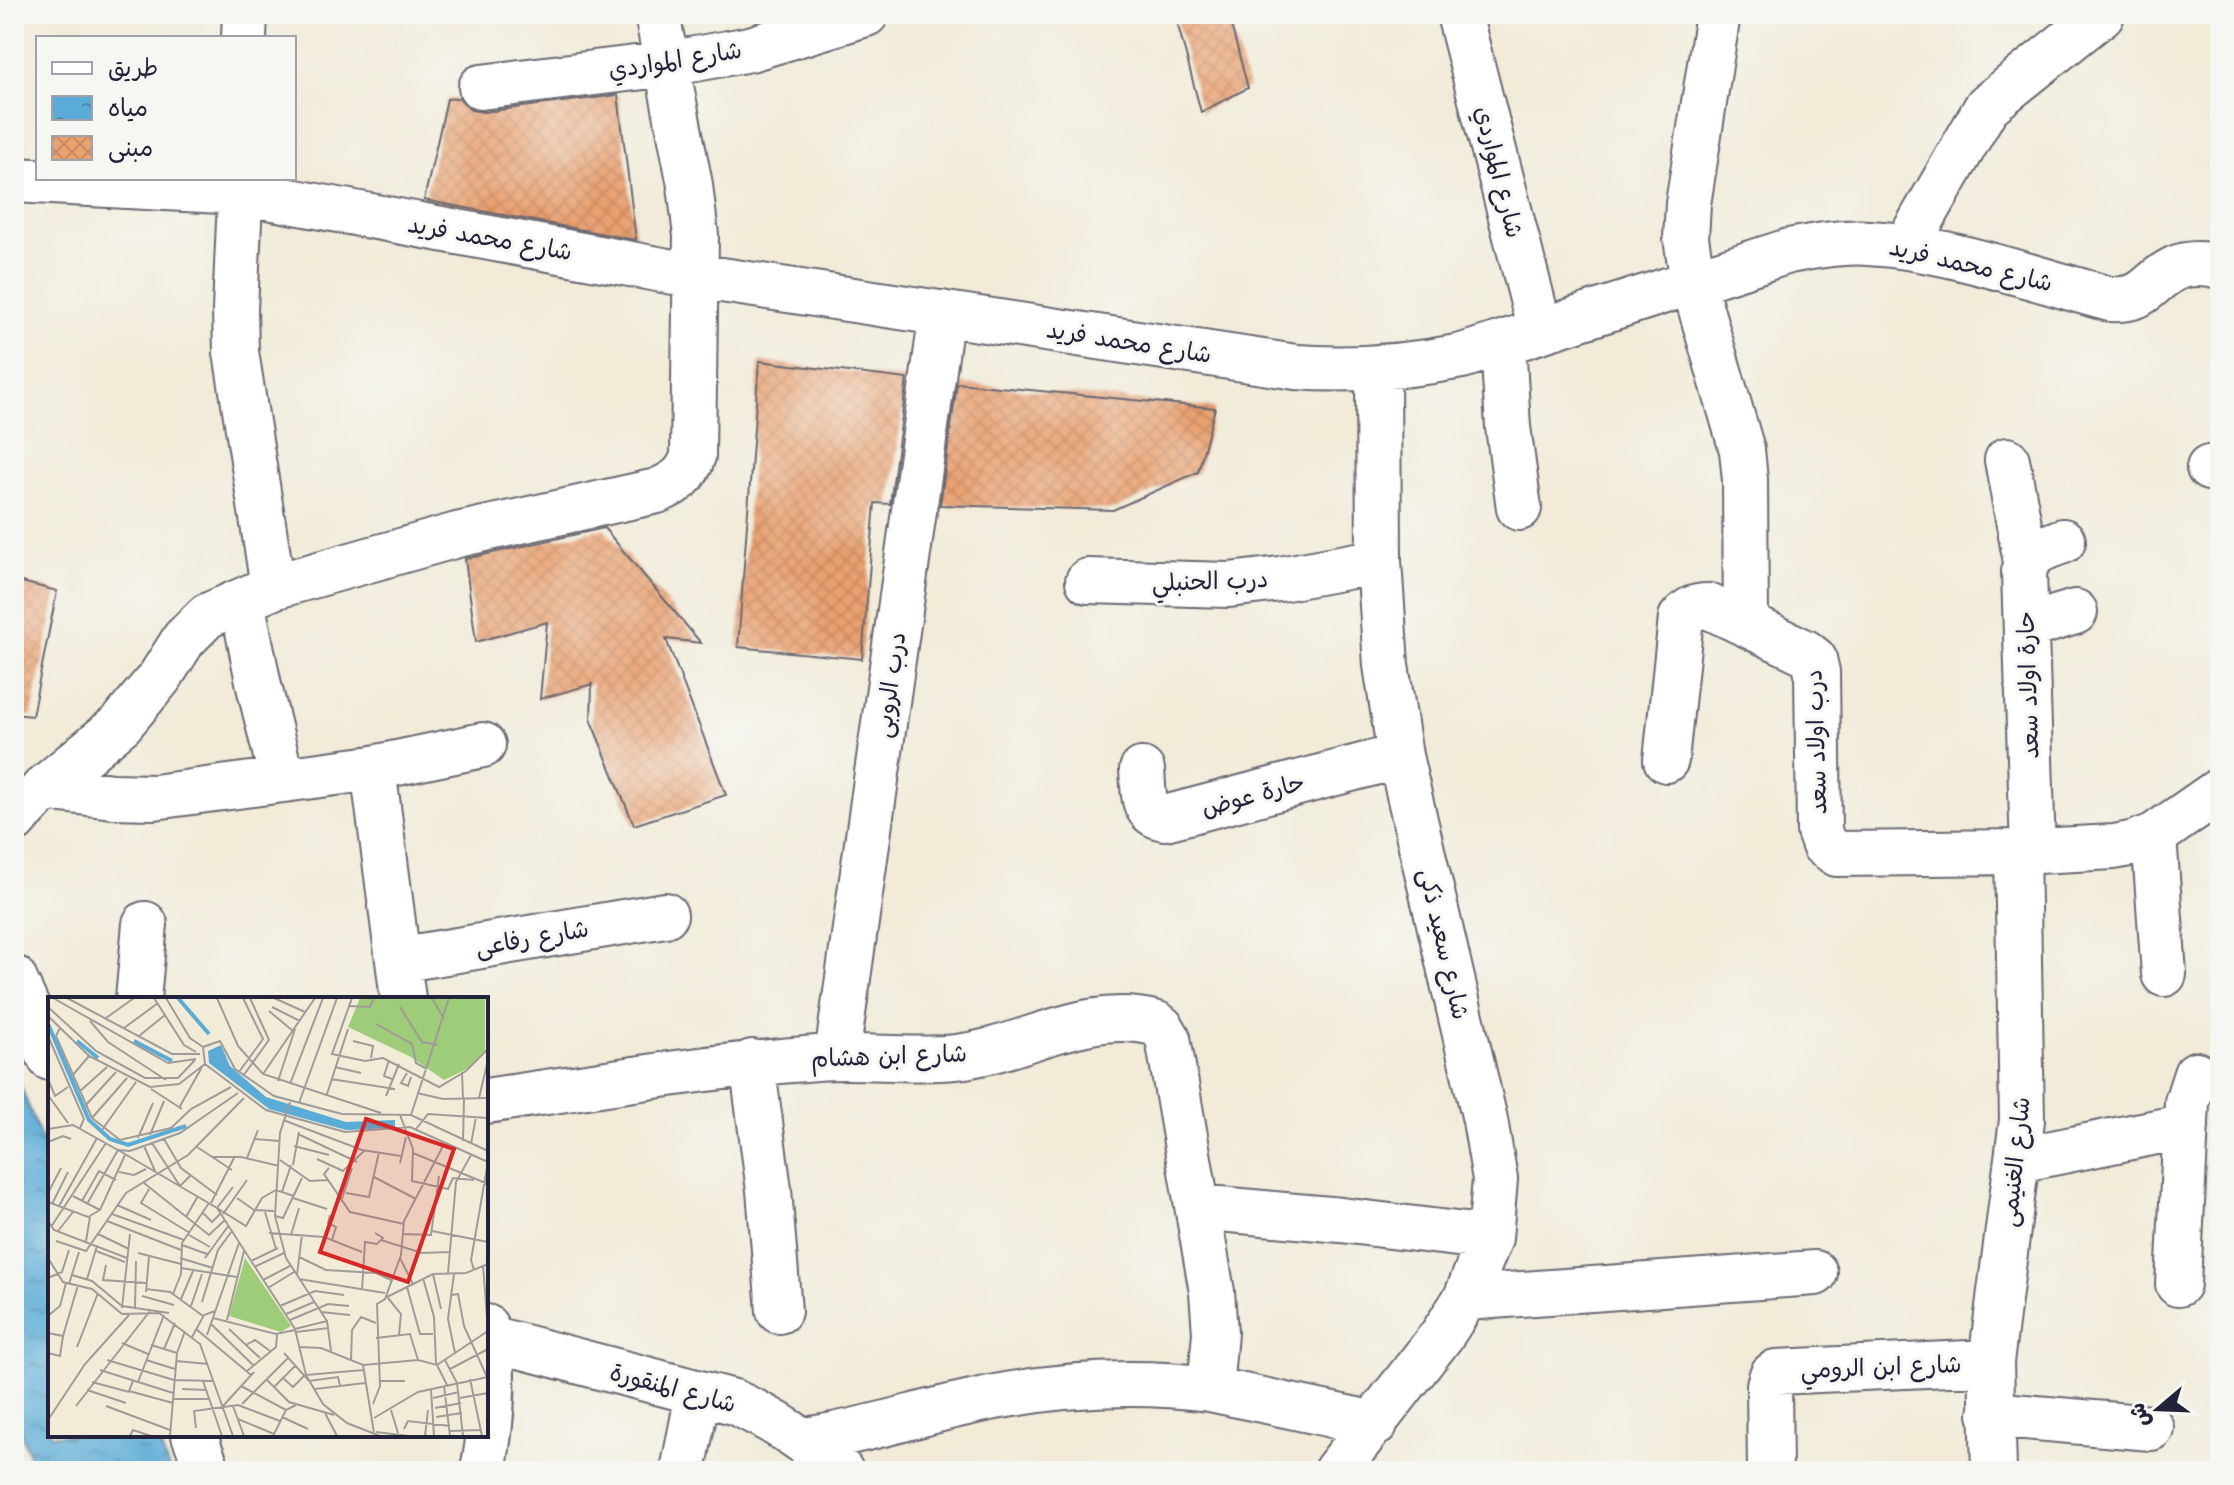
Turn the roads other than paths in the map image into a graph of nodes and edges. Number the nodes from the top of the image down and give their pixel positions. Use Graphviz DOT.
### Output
graph roads {
  1 [pos="245,14"];
  2 [pos="657,14"];
  3 [pos="866,14"];
  4 [pos="1459,14"];
  5 [pos="1718,14"];
  6 [pos="2102,14"];
  7 [pos="244,36"];
  8 [pos="668,64"];
  9 [pos="481,87"];
  10 [pos="14,180"];
  11 [pos="241,185"];
  12 [pos="1906,247"];
  13 [pos="2220,266"];
  14 [pos="695,276"];
  15 [pos="1693,282"];
  16 [pos="942,313"];
  17 [pos="1521,336"];
  18 [pos="1378,369"];
  19 [pos="2007,460"];
  20 [pos="1519,508"];
  21 [pos="1379,561"];
  22 [pos="1088,581"];
  23 [pos="258,594"];
  24 [pos="2075,612"];
  25 [pos="1746,624"];
  26 [pos="2026,627"];
  27 [pos="483,745"];
  28 [pos="1400,756"];
  29 [pos="1666,760"];
  30 [pos="373,768"];
  31 [pos="1142,770"];
  32 [pos="282,780"];
  33 [pos="44,788"];
  34 [pos="2220,790"];
  35 [pos="14,821"];
  36 [pos="2154,836"];
  37 [pos="2025,852"];
  38 [pos="665,915"];
  39 [pos="145,924"];
  40 [pos="2164,974"];
  41 [pos="14,978"];
  42 [pos="400,980"];
  43 [pos="138,997"];
  44 [pos="48,1054"];
  45 [pos="837,1056"];
  46 [pos="752,1062"];
  47 [pos="2196,1074"];
  48 [pos="488,1101"];
  49 [pos="2186,1126"];
  50 [pos="2018,1160"];
  51 [pos="1198,1207"];
  52 [pos="1490,1238"];
  53 [pos="1815,1273"];
  54 [pos="2178,1284"];
  55 [pos="1466,1298"];
  56 [pos="779,1311"];
  57 [pos="488,1332"];
  58 [pos="488,1348"];
  59 [pos="1991,1362"];
  60 [pos="1210,1389"];
  61 [pos="698,1394"];
  62 [pos="1991,1414"];
  63 [pos="1375,1424"];
  64 [pos="2151,1428"];
  65 [pos="195,1437"];
  66 [pos="805,1440"];
  67 [pos="208,1471"];
  68 [pos="483,1471"];
  69 [pos="683,1471"];
  70 [pos="841,1471"];
  71 [pos="1336,1471"];
  72 [pos="1770,1471"];
  73 [pos="1994,1471"];
  1 -- 7 [label="street"];
  2 -- 8 [label="street"];
  3 -- 8 [label="street, شارع المواردي"];
  4 -- 17 [label="street, شارع المواردي"];
  5 -- 15 [label="street"];
  6 -- 12 [label="street"];
  8 -- 9 [label="street, شارع المواردي"];
  8 -- 14 [label="street"];
  10 -- 11 [label="street, شارع محمد فريد"];
  11 -- 14 [label="street, شارع محمد فريد"];
  11 -- 23 [label="street"];
  12 -- 13 [label="street, شارع محمد فريد"];
  12 -- 15 [label="street, شارع محمد فريد"];
  14 -- 16 [label="street, شارع محمد فريد"];
  14 -- 23 [label="street"];
  15 -- 17 [label="street, شارع محمد فريد"];
  15 -- 25 [label="street"];
  16 -- 18 [label="street, شارع محمد فريد"];
  16 -- 45 [label="street, درب الروبى"];
  17 -- 18 [label="street, شارع محمد فريد"];
  17 -- 20 [label="street, شارع المواردي"];
  18 -- 21 [label="street, شارع سعيد ذكى"];
  19 -- 26 [label="street, حارة اولاد سعد"];
  21 -- 22 [label="street, درب الحنبلي"];
  21 -- 28 [label="street, شارع سعيد ذكى"];
  23 -- 32 [label="street"];
  23 -- 33 [label="street"];
  24 -- 26 [label="street"];
  25 -- 29 [label="street, درب اولاد سعد"];
  25 -- 37 [label="street, درب اولاد سعد"];
  26 -- 37 [label="street, حارة اولاد سعد"];
  27 -- 30 [label="street"];
  28 -- 31 [label="street, حارة عوض"];
  28 -- 52 [label="street, شارع سعيد ذكى"];
  30 -- 32 [label="street"];
  30 -- 42 [label="street"];
  32 -- 33 [label="street"];
  33 -- 35 [label="street"];
  34 -- 36 [label="street, درب اولاد سعد"];
  36 -- 37 [label="street, درب اولاد سعد"];
  36 -- 40 [label="street"];
  37 -- 50 [label="street, شارع الغنيمى"];
  38 -- 42 [label="street, شارع رفاعى"];
  39 -- 43 [label="street"];
  41 -- 44 [label="street"];
  45 -- 46 [label="street, شارع ابن هشام"];
  45 -- 51 [label="street, شارع ابن هشام"];
  46 -- 48 [label="street, شارع ابن هشام"];
  46 -- 56 [label="street"];
  47 -- 49 [label="street"];
  49 -- 50 [label="street"];
  49 -- 54 [label="street"];
  50 -- 59 [label="street, شارع الغنيمى"];
  51 -- 52 [label="street"];
  51 -- 60 [label="street, شارع ابن هشام"];
  52 -- 55 [label="street, شارع سعيد ذكى"];
  53 -- 55 [label="street"];
  55 -- 63 [label="street, شارع سعيد ذكى"];
  57 -- 61 [label="street, شارع المنقورة"];
  58 -- 68 [label="street"];
  59 -- 62 [label="street, شارع الغنيمى"];
  59 -- 72 [label="street, شارع ابن الرومي"];
  60 -- 63 [label="street"];
  60 -- 66 [label="street"];
  61 -- 66 [label="street, شارع المنقورة"];
  61 -- 69 [label="street"];
  62 -- 64 [label="street"];
  62 -- 73 [label="street, شارع الغنيمى"];
  63 -- 71 [label="street, شارع سعيد ذكى"];
  65 -- 67 [label="street"];
  66 -- 70 [label="street, شارع المنقورة"];
}
